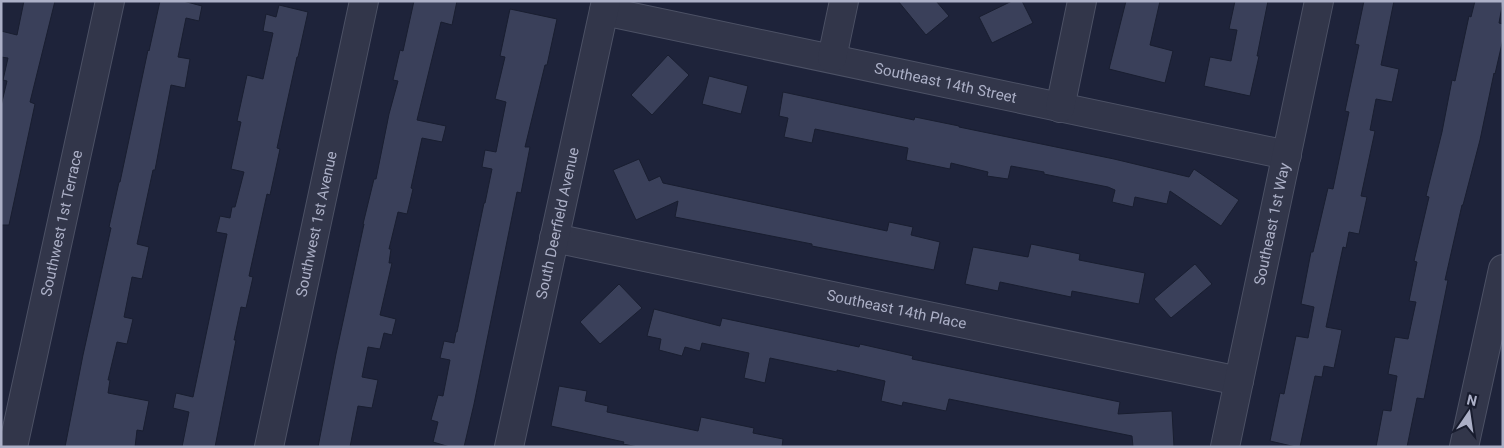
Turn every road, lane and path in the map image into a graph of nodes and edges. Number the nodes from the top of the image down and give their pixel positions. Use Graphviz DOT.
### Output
graph roads {
  1 [pos="110,1"];
  2 [pos="364,1"];
  3 [pos="844,1"];
  4 [pos="1082,1"];
  5 [pos="1320,1"];
  6 [pos="605,6"];
  7 [pos="832,58"];
  8 [pos="1060,108"];
  9 [pos="1287,155"];
  10 [pos="554,238"];
  11 [pos="1503,269"];
  12 [pos="1239,380"];
  13 [pos="13,447"];
  14 [pos="269,447"];
  15 [pos="509,447"];
  16 [pos="1225,447"];
  17 [pos="1464,447"];
  1 -- 13 [label="street, Southwest 1st Terrace"];
  2 -- 14 [label="street, Southwest 1st Avenue"];
  3 -- 7 [label="street"];
  4 -- 8 [label="street"];
  5 -- 9 [label="street, Southeast 1st Way"];
  6 -- 7 [label="street, Southeast 14th Street"];
  6 -- 10 [label="street, South Deerfield Avenue"];
  7 -- 8 [label="street, Southeast 14th Street"];
  8 -- 9 [label="street, Southeast 14th Street"];
  9 -- 12 [label="street, Southeast 1st Way"];
  10 -- 12 [label="street, Southeast 14th Place"];
  10 -- 15 [label="street, South Deerfield Avenue"];
  11 -- 17 [label="street"];
  12 -- 16 [label="street, Southeast 1st Way"];
}
